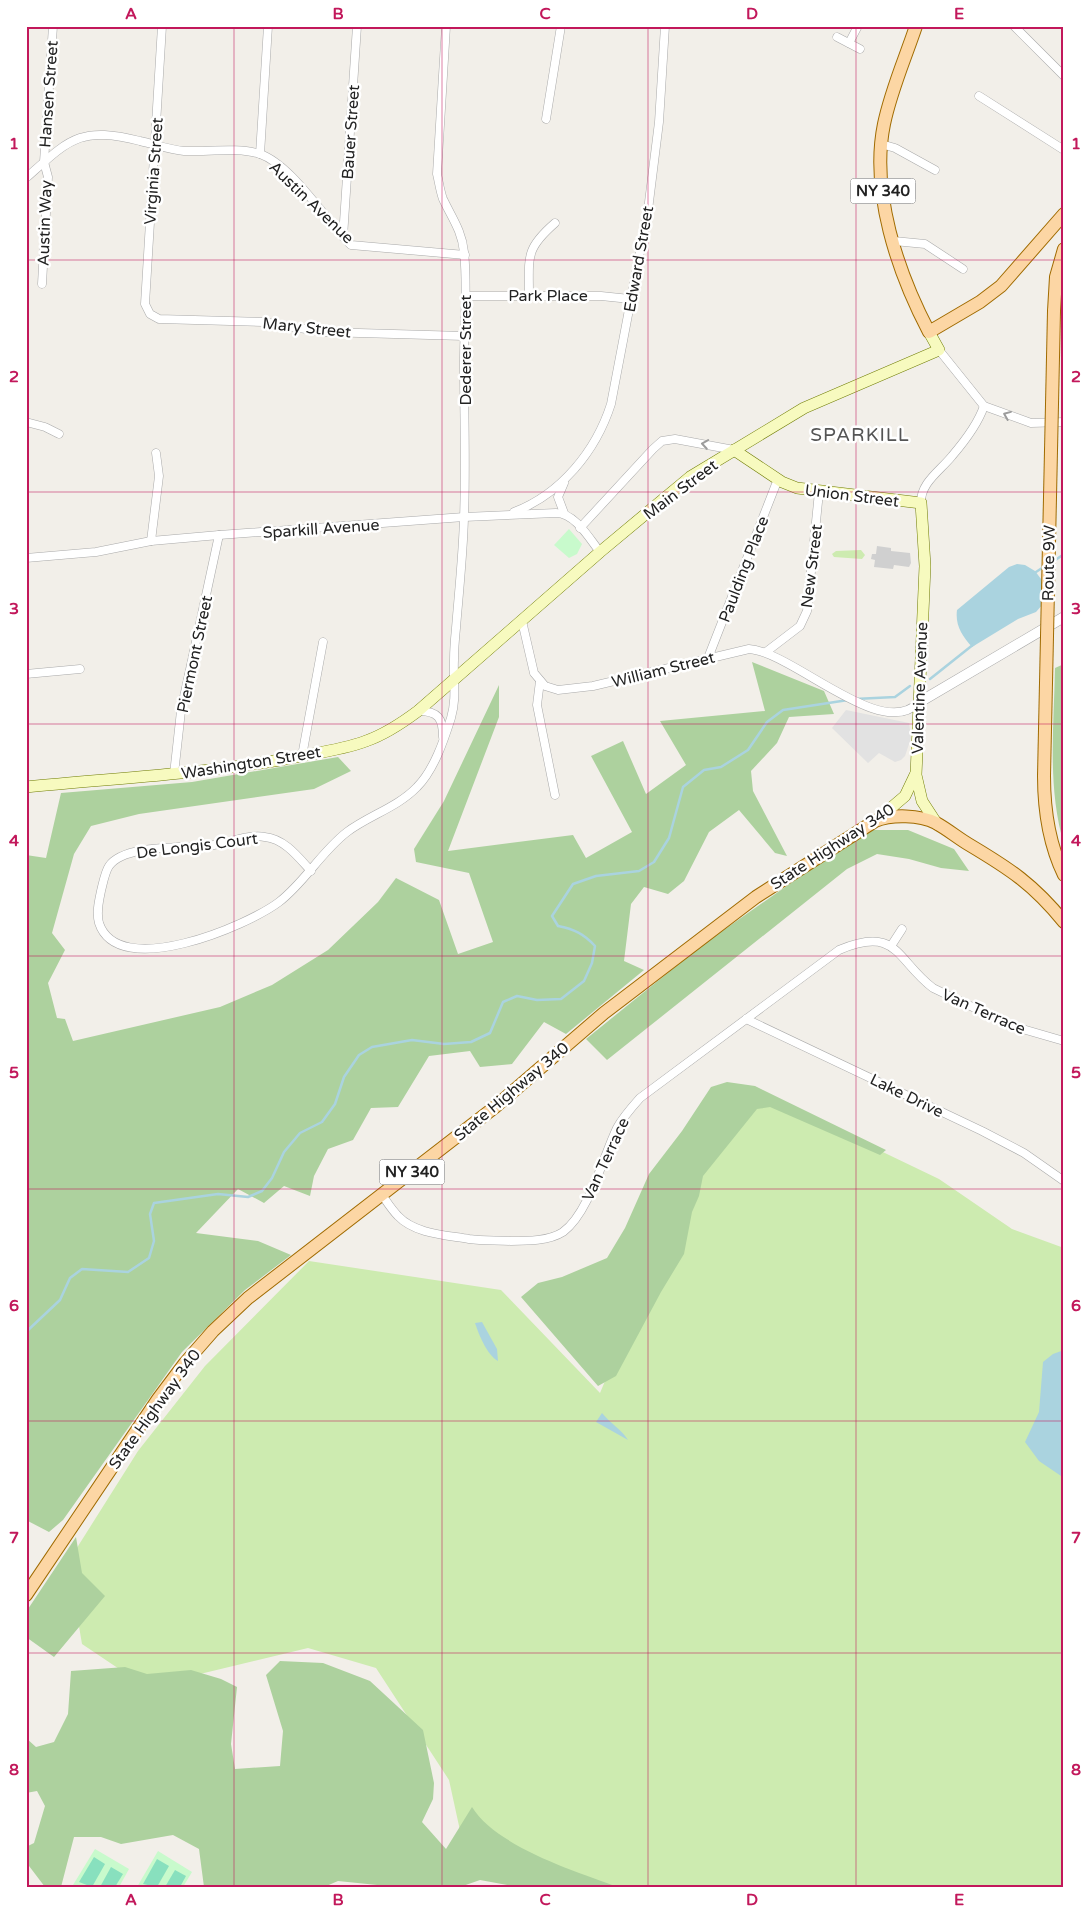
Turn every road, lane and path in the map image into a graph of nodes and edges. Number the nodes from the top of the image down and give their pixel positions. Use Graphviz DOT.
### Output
graph roads {
  1 [pos="53,26"];
  2 [pos="162,26"];
  3 [pos="268,26"];
  4 [pos="357,26"];
  5 [pos="446,26"];
  6 [pos="561,26"];
  7 [pos="665,26"];
  8 [pos="858,26"];
  9 [pos="916,26"];
  10 [pos="1014,26"];
  11 [pos="837,37"];
  12 [pos="849,43"];
  13 [pos="860,49"];
  14 [pos="1064,76"];
  15 [pos="979,96"];
  16 [pos="546,119"];
  17 [pos="881,144"];
  18 [pos="155,145"];
  19 [pos="1064,150"];
  20 [pos="260,154"];
  21 [pos="44,162"];
  22 [pos="935,170"];
  23 [pos="26,178"];
  24 [pos="1064,214"];
  25 [pos="555,223"];
  26 [pos="343,237"];
  27 [pos="894,241"];
  28 [pos="1064,249"];
  29 [pos="465,255"];
  30 [pos="963,269"];
  31 [pos="42,284"];
  32 [pos="1059,290"];
  33 [pos="528,295"];
  34 [pos="466,296"];
  35 [pos="630,299"];
  36 [pos="150,314"];
  37 [pos="929,332"];
  38 [pos="464,336"];
  39 [pos="939,350"];
  40 [pos="984,406"];
  41 [pos="26,422"];
  42 [pos="1064,422"];
  43 [pos="58,434"];
  44 [pos="734,450"];
  45 [pos="156,453"];
  46 [pos="566,479"];
  47 [pos="778,479"];
  48 [pos="819,492"];
  49 [pos="921,503"];
  50 [pos="564,513"];
  51 [pos="505,514"];
  52 [pos="464,517"];
  53 [pos="580,528"];
  54 [pos="220,535"];
  55 [pos="151,541"];
  56 [pos="600,552"];
  57 [pos="26,558"];
  58 [pos="1064,617"];
  59 [pos="522,621"];
  60 [pos="323,642"];
  61 [pos="766,652"];
  62 [pos="708,658"];
  63 [pos="80,669"];
  64 [pos="26,674"];
  65 [pos="455,680"];
  66 [pos="540,681"];
  67 [pos="918,703"];
  68 [pos="418,711"];
  69 [pos="442,741"];
  70 [pos="302,756"];
  71 [pos="916,766"];
  72 [pos="174,774"];
  73 [pos="26,788"];
  74 [pos="556,795"];
  75 [pos="872,823"];
  76 [pos="937,824"];
  77 [pos="311,871"];
  78 [pos="1064,875"];
  79 [pos="1064,922"];
  80 [pos="902,929"];
  81 [pos="891,946"];
  82 [pos="746,1019"];
  83 [pos="1064,1041"];
  84 [pos="1064,1181"];
  85 [pos="382,1195"];
  86 [pos="26,1595"];
  1 -- 21 [label="street, Hansen Street"];
  2 -- 18 [label="street, Virginia Street"];
  3 -- 20 [label="street"];
  4 -- 26 [label="street, Bauer Street"];
  5 -- 29 [label="street, Dederer Street"];
  6 -- 16 [label="street"];
  7 -- 35 [label="street, Edward Street"];
  8 -- 12 [label="street"];
  9 -- 17 [label="main road, NY 340"];
  10 -- 14 [label="street"];
  11 -- 12 [label="street"];
  12 -- 13 [label="street"];
  15 -- 19 [label="street"];
  17 -- 22 [label="street"];
  17 -- 27 [label="main road, NY 340"];
  18 -- 20 [label="street, Austin Avenue"];
  18 -- 21 [label="street, Austin Avenue"];
  18 -- 36 [label="street, Virginia Street"];
  20 -- 26 [label="street, Austin Avenue"];
  21 -- 23 [label="street, Austin Avenue"];
  21 -- 31 [label="street, Austin Way"];
  24 -- 37 [label="main road"];
  25 -- 33 [label="street"];
  26 -- 29 [label="street, Austin Avenue"];
  27 -- 30 [label="street"];
  27 -- 37 [label="main road, NY 340"];
  28 -- 32 [label="main road, Route 9W"];
  29 -- 34 [label="street, Dederer Street"];
  32 -- 78 [label="main road, Route 9W, bridge"];
  33 -- 34 [label="street, Park Place"];
  33 -- 35 [label="street, Park Place"];
  34 -- 38 [label="street, Dederer Street"];
  35 -- 46 [label="street, Edward Street"];
  36 -- 38 [label="street, Mary Street"];
  37 -- 39 [label="main road, NY 340"];
  38 -- 52 [label="street, Dederer Street"];
  39 -- 40 [label="street"];
  39 -- 44 [label="main road, Main Street"];
  42 -- 40 [label="street, one-way"];
  40 -- 49 [label="street, Valentine Avenue"];
  41 -- 43 [label="street"];
  44 -- 47 [label="main road, Union Street"];
  44 -- 53 [label="street, one-way"];
  44 -- 56 [label="main road, Main Street"];
  45 -- 55 [label="street"];
  46 -- 50 [label="street"];
  46 -- 51 [label="street"];
  47 -- 48 [label="main road, Union Street"];
  47 -- 62 [label="street, Paulding Place"];
  48 -- 49 [label="main road, Union Street"];
  48 -- 61 [label="street, New Street"];
  49 -- 67 [label="main road, Valentine Avenue / NY 340"];
  50 -- 51 [label="street, Sparkill Avenue"];
  50 -- 53 [label="street"];
  51 -- 52 [label="street, Sparkill Avenue"];
  52 -- 54 [label="street, Sparkill Avenue"];
  52 -- 65 [label="street, Dederer Street"];
  53 -- 56 [label="street"];
  54 -- 55 [label="street, Sparkill Avenue"];
  54 -- 72 [label="street, Piermont Street"];
  55 -- 57 [label="street, Sparkill Avenue"];
  56 -- 59 [label="main road, Main Street"];
  58 -- 67 [label="street"];
  59 -- 65 [label="main road, Main Street"];
  59 -- 66 [label="street"];
  60 -- 70 [label="street"];
  61 -- 62 [label="street, William Street"];
  61 -- 67 [label="street, William Street"];
  62 -- 66 [label="street, William Street"];
  63 -- 64 [label="street"];
  65 -- 68 [label="main road, Washington Street"];
  65 -- 69 [label="street, Dederer Street"];
  66 -- 74 [label="street"];
  67 -- 71 [label="main road, Valentine Avenue / NY 340"];
  68 -- 69 [label="street"];
  68 -- 70 [label="main road, Washington Street"];
  69 -- 77 [label="street, Dederer Street"];
  70 -- 72 [label="main road, Washington Street"];
  71 -- 75 [label="main road, State Highway 340 / NY 340"];
  71 -- 76 [label="main road, Valentine Avenue"];
  72 -- 73 [label="main road, Washington Street"];
  75 -- 76 [label="main road"];
  75 -- 85 [label="main road, State Highway 340 / NY 340"];
  76 -- 79 [label="main road, Valentine Avenue"];
  77 -- 77 [label="street, De Longis Court"];
  80 -- 81 [label="street"];
  81 -- 82 [label="street, Van Terrace"];
  81 -- 83 [label="street, Van Terrace"];
  82 -- 84 [label="street, Lake Drive"];
  82 -- 85 [label="street, Van Terrace"];
  85 -- 86 [label="main road, State Highway 340 / NY 340"];
}
